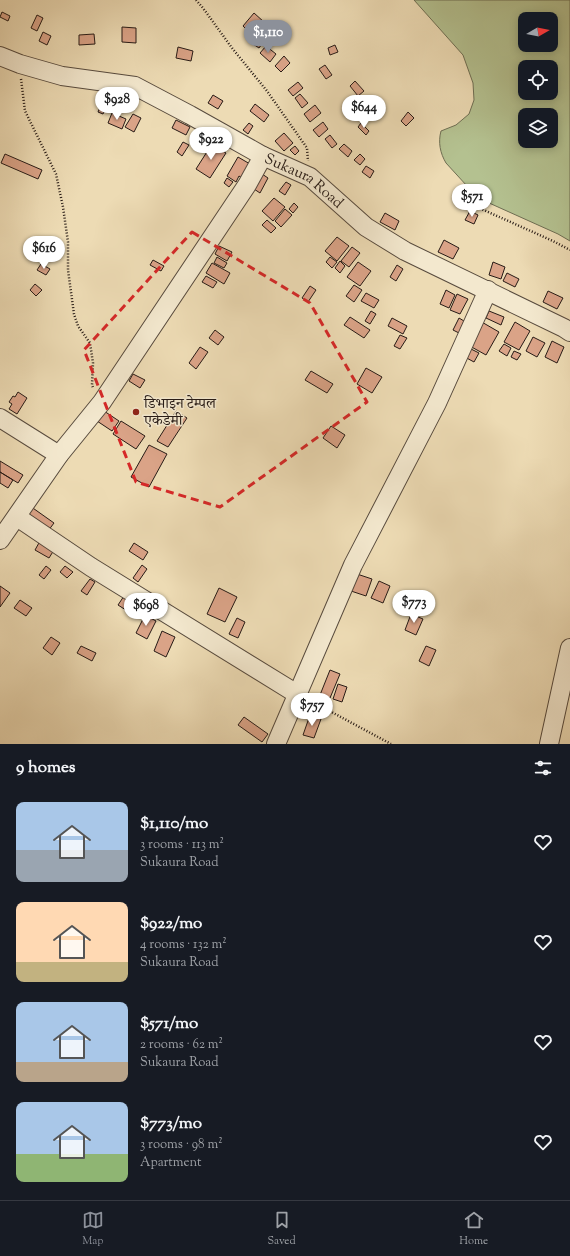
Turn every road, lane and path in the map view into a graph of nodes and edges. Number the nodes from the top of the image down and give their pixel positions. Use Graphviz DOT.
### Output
graph roads {
  1 [pos="196,0"];
  2 [pos="0,56"];
  3 [pos="20,64"];
  4 [pos="263,156"];
  5 [pos="310,177"];
  6 [pos="477,206"];
  7 [pos="570,250"];
  8 [pos="488,290"];
  9 [pos="570,332"];
  10 [pos="102,402"];
  11 [pos="0,418"];
  12 [pos="59,455"];
  13 [pos="17,516"];
  14 [pos="0,540"];
  15 [pos="570,648"];
  16 [pos="297,694"];
  17 [pos="276,744"];
  18 [pos="392,744"];
  19 [pos="549,744"];
  1 -- 5 [label="path"];
  2 -- 3 [label="street, Sukaura Road"];
  3 -- 4 [label="street, Sukaura Road"];
  3 -- 10 [label="path"];
  4 -- 5 [label="street, Sukaura Road"];
  4 -- 10 [label="street"];
  5 -- 8 [label="street, Sukaura Road"];
  6 -- 7 [label="path"];
  8 -- 9 [label="street, Sukaura Road"];
  8 -- 16 [label="street"];
  10 -- 12 [label="street"];
  11 -- 12 [label="street"];
  12 -- 13 [label="street"];
  13 -- 14 [label="street"];
  13 -- 16 [label="street"];
  15 -- 19 [label="street"];
  16 -- 17 [label="street"];
  16 -- 18 [label="path"];
}
